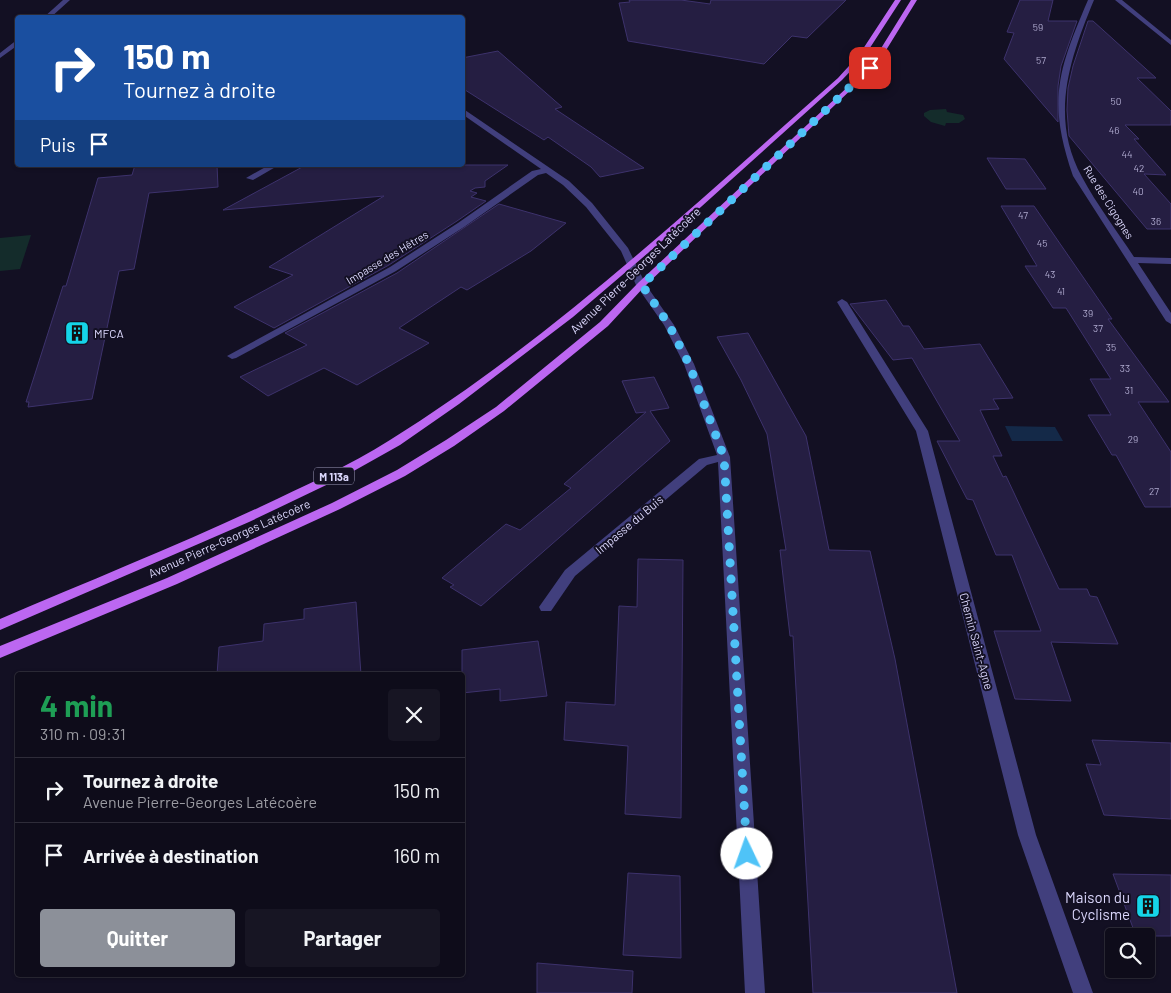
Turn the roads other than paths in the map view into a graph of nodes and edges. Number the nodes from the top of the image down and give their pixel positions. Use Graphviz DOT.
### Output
graph roads {
  1 [pos="67,0"];
  2 [pos="898,0"];
  3 [pos="914,0"];
  4 [pos="1091,0"];
  5 [pos="1118,0"];
  6 [pos="50,15"];
  7 [pos="1171,43"];
  8 [pos="15,44"];
  9 [pos="0,56"];
  10 [pos="465,112"];
  11 [pos="271,167"];
  12 [pos="548,170"];
  13 [pos="250,178"];
  14 [pos="1132,260"];
  15 [pos="1171,261"];
  16 [pos="632,263"];
  17 [pos="642,285"];
  18 [pos="842,302"];
  19 [pos="1171,320"];
  20 [pos="232,356"];
  21 [pos="724,457"];
  22 [pos="546,607"];
  23 [pos="0,626"];
  24 [pos="0,652"];
  25 [pos="755,993"];
  26 [pos="1083,993"];
  1 -- 6 [label="street"];
  2 -- 16 [label="main road, Avenue Pierre-Georges Latécoère / M 113a"];
  3 -- 17 [label="main road, Avenue Pierre-Georges Latécoère / M 113a"];
  4 -- 14 [label="street, Rue des Cigognes"];
  5 -- 7 [label="street"];
  8 -- 9 [label="street"];
  10 -- 12 [label="street"];
  11 -- 13 [label="street"];
  12 -- 16 [label="street"];
  12 -- 20 [label="street, Impasse des Hêtres"];
  14 -- 15 [label="street"];
  14 -- 19 [label="street, Rue des Cigognes"];
  16 -- 17 [label="street"];
  16 -- 23 [label="main road, Avenue Pierre-Georges Latécoère / M 113a"];
  17 -- 21 [label="street"];
  17 -- 24 [label="main road, Avenue Pierre-Georges Latécoère / M 113a"];
  18 -- 26 [label="street, Chemin Saint-Agne"];
  21 -- 22 [label="street, Impasse du Buis"];
  21 -- 25 [label="street"];
}
